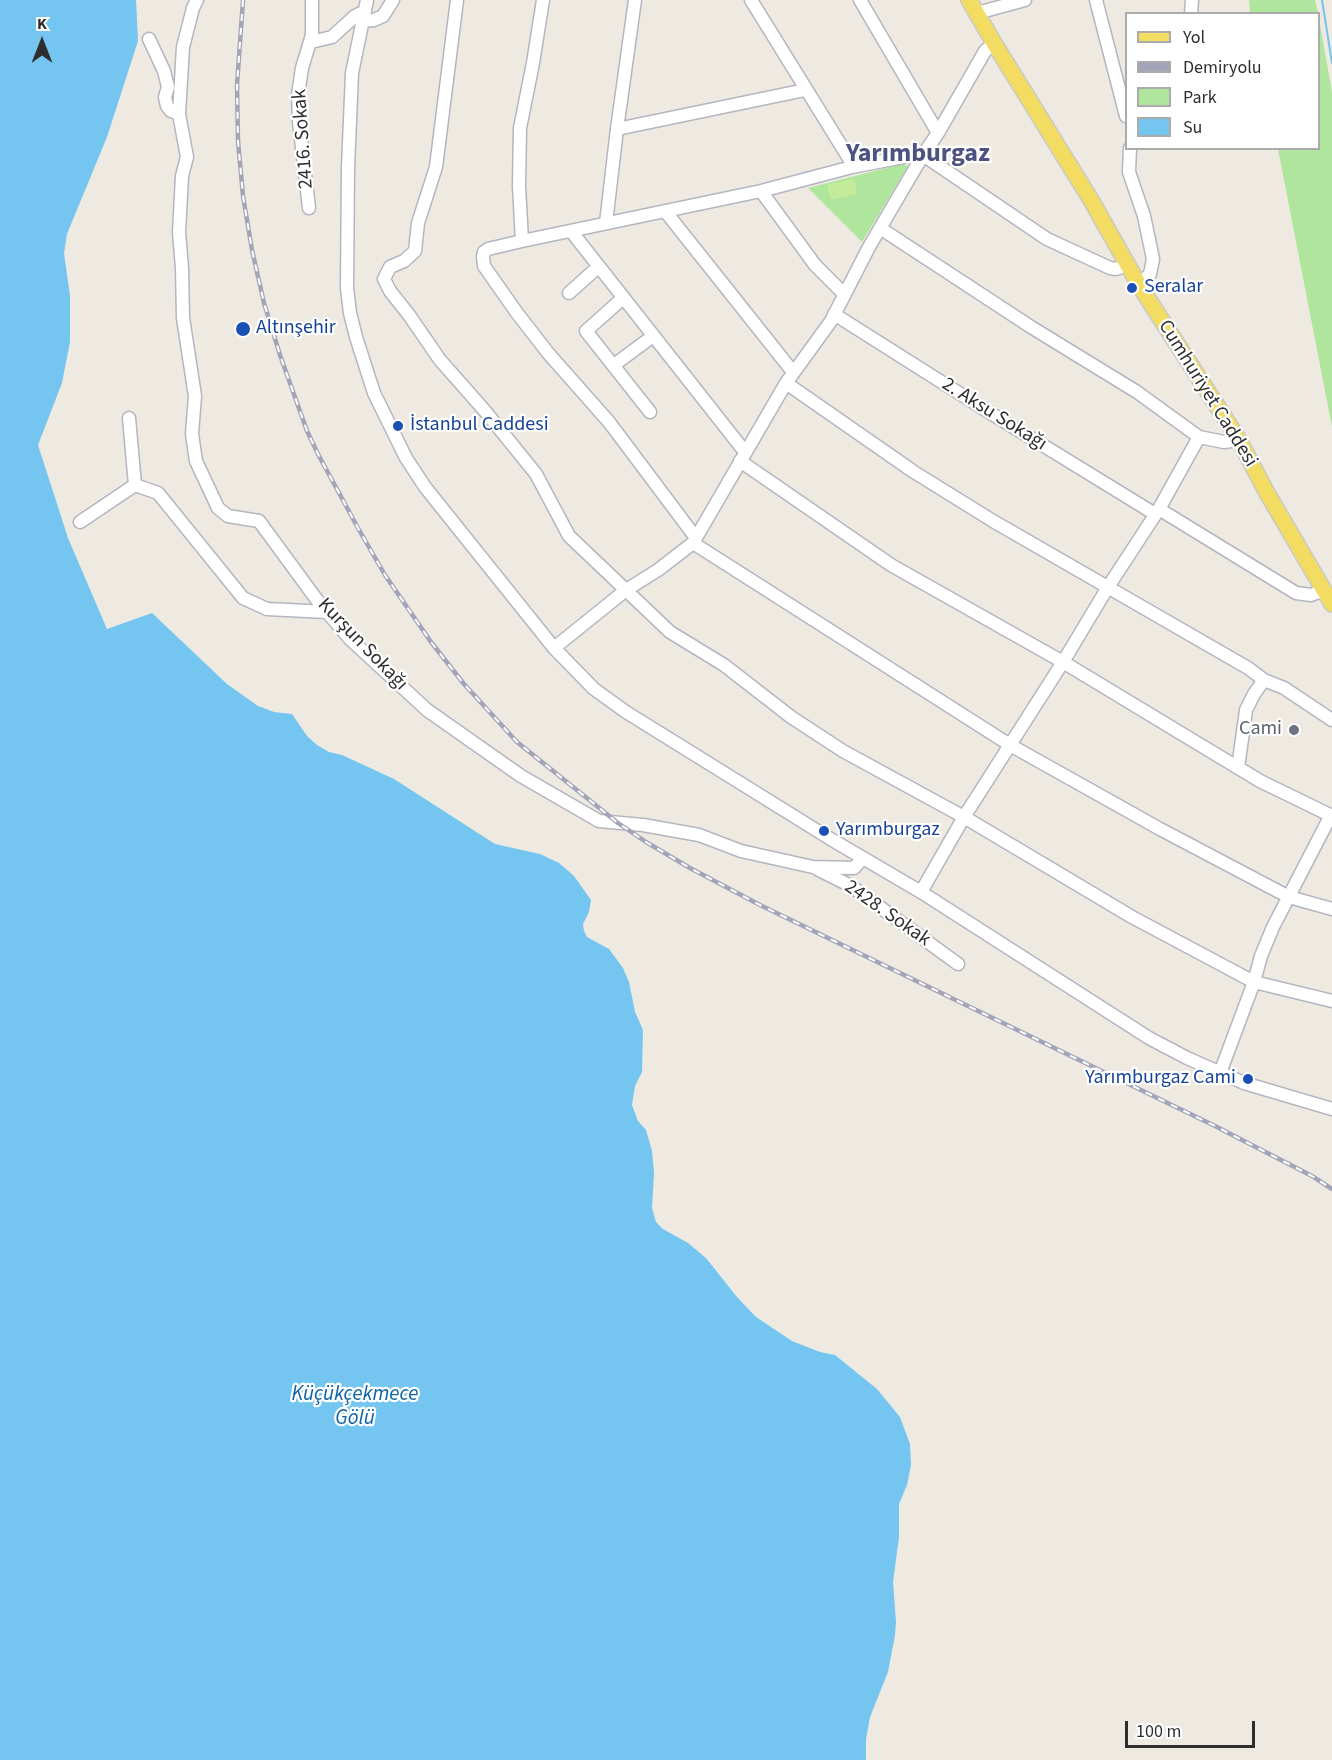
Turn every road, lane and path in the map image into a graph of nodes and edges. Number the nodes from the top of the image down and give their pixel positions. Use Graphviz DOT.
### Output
graph roads {
  1 [pos="197,0"];
  2 [pos="312,0"];
  3 [pos="393,0"];
  4 [pos="457,0"];
  5 [pos="543,0"];
  6 [pos="635,0"];
  7 [pos="751,0"];
  8 [pos="860,0"];
  9 [pos="1025,0"];
  10 [pos="1096,0"];
  11 [pos="973,6"];
  12 [pos="364,10"];
  13 [pos="149,39"];
  14 [pos="311,42"];
  15 [pos="994,44"];
  16 [pos="805,90"];
  17 [pos="1125,112"];
  18 [pos="179,114"];
  19 [pos="617,129"];
  20 [pos="938,133"];
  21 [pos="1130,150"];
  22 [pos="923,155"];
  23 [pos="852,167"];
  24 [pos="761,191"];
  25 [pos="309,208"];
  26 [pos="665,211"];
  27 [pos="606,223"];
  28 [pos="880,228"];
  29 [pos="571,231"];
  30 [pos="522,241"];
  31 [pos="1128,265"];
  32 [pos="598,267"];
  33 [pos="1139,285"];
  34 [pos="569,293"];
  35 [pos="844,294"];
  36 [pos="623,298"];
  37 [pos="834,314"];
  38 [pos="653,336"];
  39 [pos="614,365"];
  40 [pos="790,377"];
  41 [pos="650,412"];
  42 [pos="129,418"];
  43 [pos="1199,437"];
  44 [pos="1239,440"];
  45 [pos="743,456"];
  46 [pos="135,484"];
  47 [pos="1157,512"];
  48 [pos="80,522"];
  49 [pos="695,540"];
  50 [pos="1108,587"];
  51 [pos="626,590"];
  52 [pos="1324,590"];
  53 [pos="1332,604"];
  54 [pos="327,612"];
  55 [pos="554,648"];
  56 [pos="1063,662"];
  57 [pos="1264,680"];
  58 [pos="1332,720"];
  59 [pos="1010,745"];
  60 [pos="1238,768"];
  61 [pos="1331,815"];
  62 [pos="964,817"];
  63 [pos="863,858"];
  64 [pos="813,867"];
  65 [pos="921,892"];
  66 [pos="1289,897"];
  67 [pos="1332,909"];
  68 [pos="958,964"];
  69 [pos="1254,982"];
  70 [pos="1332,1001"];
  71 [pos="1220,1073"];
  72 [pos="1332,1109"];
  1 -- 18 [label="street, Kurşun Sokağı"];
  2 -- 14 [label="street, 2416. Sokak"];
  3 -- 12 [label="street"];
  4 -- 51 [label="street"];
  5 -- 30 [label="street"];
  6 -- 19 [label="street"];
  7 -- 16 [label="street"];
  8 -- 20 [label="street"];
  9 -- 11 [label="street"];
  10 -- 17 [label="street"];
  11 -- 15 [label="main road, Cumhuriyet Caddesi"];
  12 -- 14 [label="street"];
  12 -- 55 [label="street"];
  13 -- 18 [label="street, Kurşun Sokağı"];
  14 -- 25 [label="street, 2416. Sokak"];
  15 -- 20 [label="street"];
  15 -- 31 [label="main road, Cumhuriyet Caddesi"];
  16 -- 19 [label="street"];
  16 -- 23 [label="street"];
  18 -- 54 [label="street, Kurşun Sokağı"];
  19 -- 27 [label="street"];
  20 -- 22 [label="street"];
  21 -- 33 [label="street"];
  22 -- 23 [label="street"];
  22 -- 28 [label="street"];
  22 -- 31 [label="street"];
  23 -- 24 [label="street"];
  24 -- 26 [label="street"];
  24 -- 35 [label="street"];
  26 -- 27 [label="street"];
  26 -- 40 [label="street"];
  27 -- 29 [label="street"];
  28 -- 35 [label="street"];
  28 -- 43 [label="street"];
  29 -- 30 [label="street"];
  29 -- 32 [label="street"];
  30 -- 49 [label="street"];
  31 -- 33 [label="main road, Cumhuriyet Caddesi"];
  32 -- 34 [label="street"];
  32 -- 36 [label="street"];
  33 -- 44 [label="main road, Cumhuriyet Caddesi"];
  35 -- 37 [label="street"];
  36 -- 38 [label="street"];
  36 -- 39 [label="street"];
  37 -- 40 [label="street"];
  37 -- 47 [label="street, 2. Aksu Sokağı"];
  38 -- 39 [label="street"];
  38 -- 45 [label="street"];
  39 -- 41 [label="street"];
  40 -- 45 [label="street"];
  40 -- 50 [label="street"];
  42 -- 46 [label="street"];
  43 -- 44 [label="street"];
  43 -- 47 [label="street"];
  44 -- 52 [label="main road, Cumhuriyet Caddesi"];
  45 -- 49 [label="street"];
  45 -- 56 [label="street"];
  46 -- 48 [label="street"];
  46 -- 54 [label="street"];
  47 -- 50 [label="street"];
  47 -- 52 [label="street, 2. Aksu Sokağı"];
  49 -- 51 [label="street"];
  49 -- 59 [label="street"];
  50 -- 56 [label="street"];
  50 -- 57 [label="street"];
  51 -- 55 [label="street"];
  51 -- 62 [label="street"];
  52 -- 53 [label="main road, Cumhuriyet Caddesi"];
  54 -- 64 [label="street, Kurşun Sokağı"];
  55 -- 63 [label="street"];
  56 -- 59 [label="street"];
  56 -- 60 [label="street"];
  57 -- 58 [label="street"];
  57 -- 60 [label="street"];
  59 -- 62 [label="street"];
  59 -- 66 [label="street"];
  60 -- 61 [label="street"];
  61 -- 66 [label="street"];
  62 -- 65 [label="street"];
  62 -- 69 [label="street"];
  63 -- 64 [label="street, Kurşun Sokağı"];
  63 -- 65 [label="street"];
  64 -- 68 [label="street, 2428. Sokak"];
  65 -- 71 [label="street"];
  66 -- 67 [label="street"];
  66 -- 69 [label="street"];
  69 -- 70 [label="street"];
  69 -- 71 [label="street"];
  71 -- 72 [label="street"];
}
